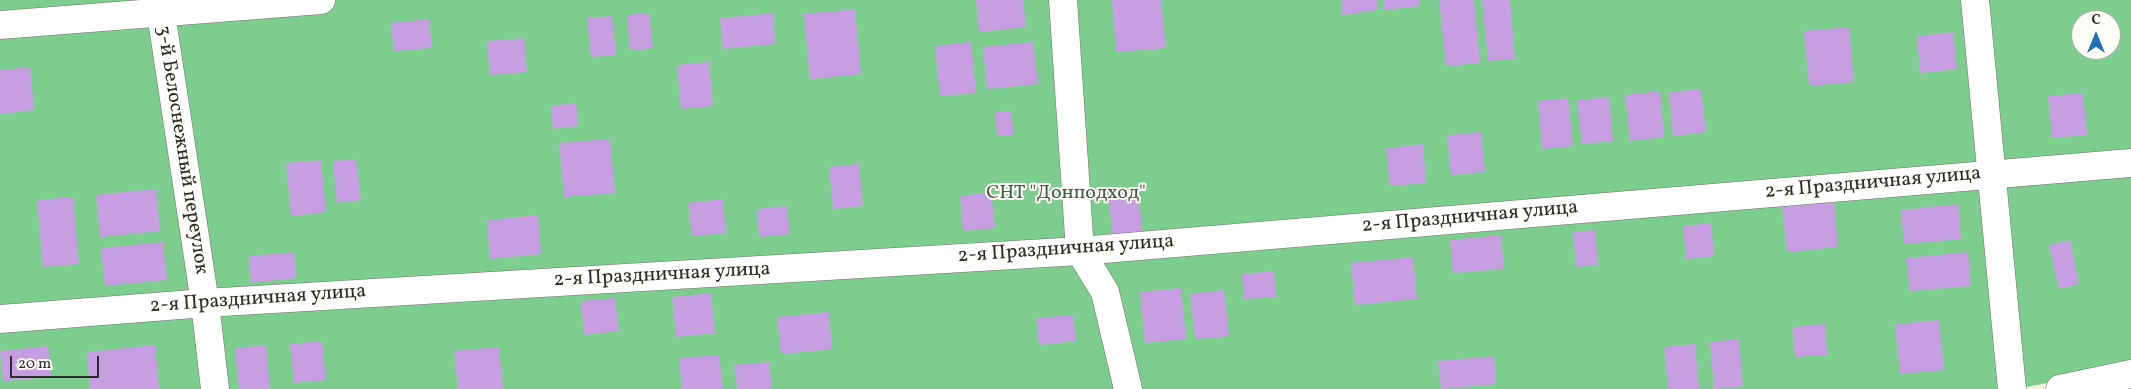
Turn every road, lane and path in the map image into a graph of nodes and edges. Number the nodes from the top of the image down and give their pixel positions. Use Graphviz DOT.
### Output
graph roads {
  1 [pos="321,0"];
  2 [pos="1063,0"];
  3 [pos="1975,0"];
  4 [pos="160,6"];
  5 [pos="0,25"];
  6 [pos="2131,163"];
  7 [pos="1992,174"];
  8 [pos="1080,251"];
  9 [pos="205,303"];
  10 [pos="0,319"];
  11 [pos="2131,374"];
  12 [pos="214,389"];
  13 [pos="1128,389"];
  14 [pos="2012,389"];
  15 [pos="2060,389"];
  1 -- 4 [label="street"];
  2 -- 8 [label="street"];
  3 -- 7 [label="street"];
  4 -- 5 [label="street"];
  4 -- 9 [label="street, 3-й Белоснежный переулок"];
  6 -- 7 [label="street, 2-я Праздничная улица"];
  7 -- 8 [label="street, 2-я Праздничная улица"];
  7 -- 14 [label="street"];
  8 -- 9 [label="street, 2-я Праздничная улица"];
  8 -- 13 [label="street"];
  9 -- 10 [label="street, 2-я Праздничная улица"];
  9 -- 12 [label="street, 3-й Белоснежный переулок"];
  11 -- 15 [label="street"];
}
